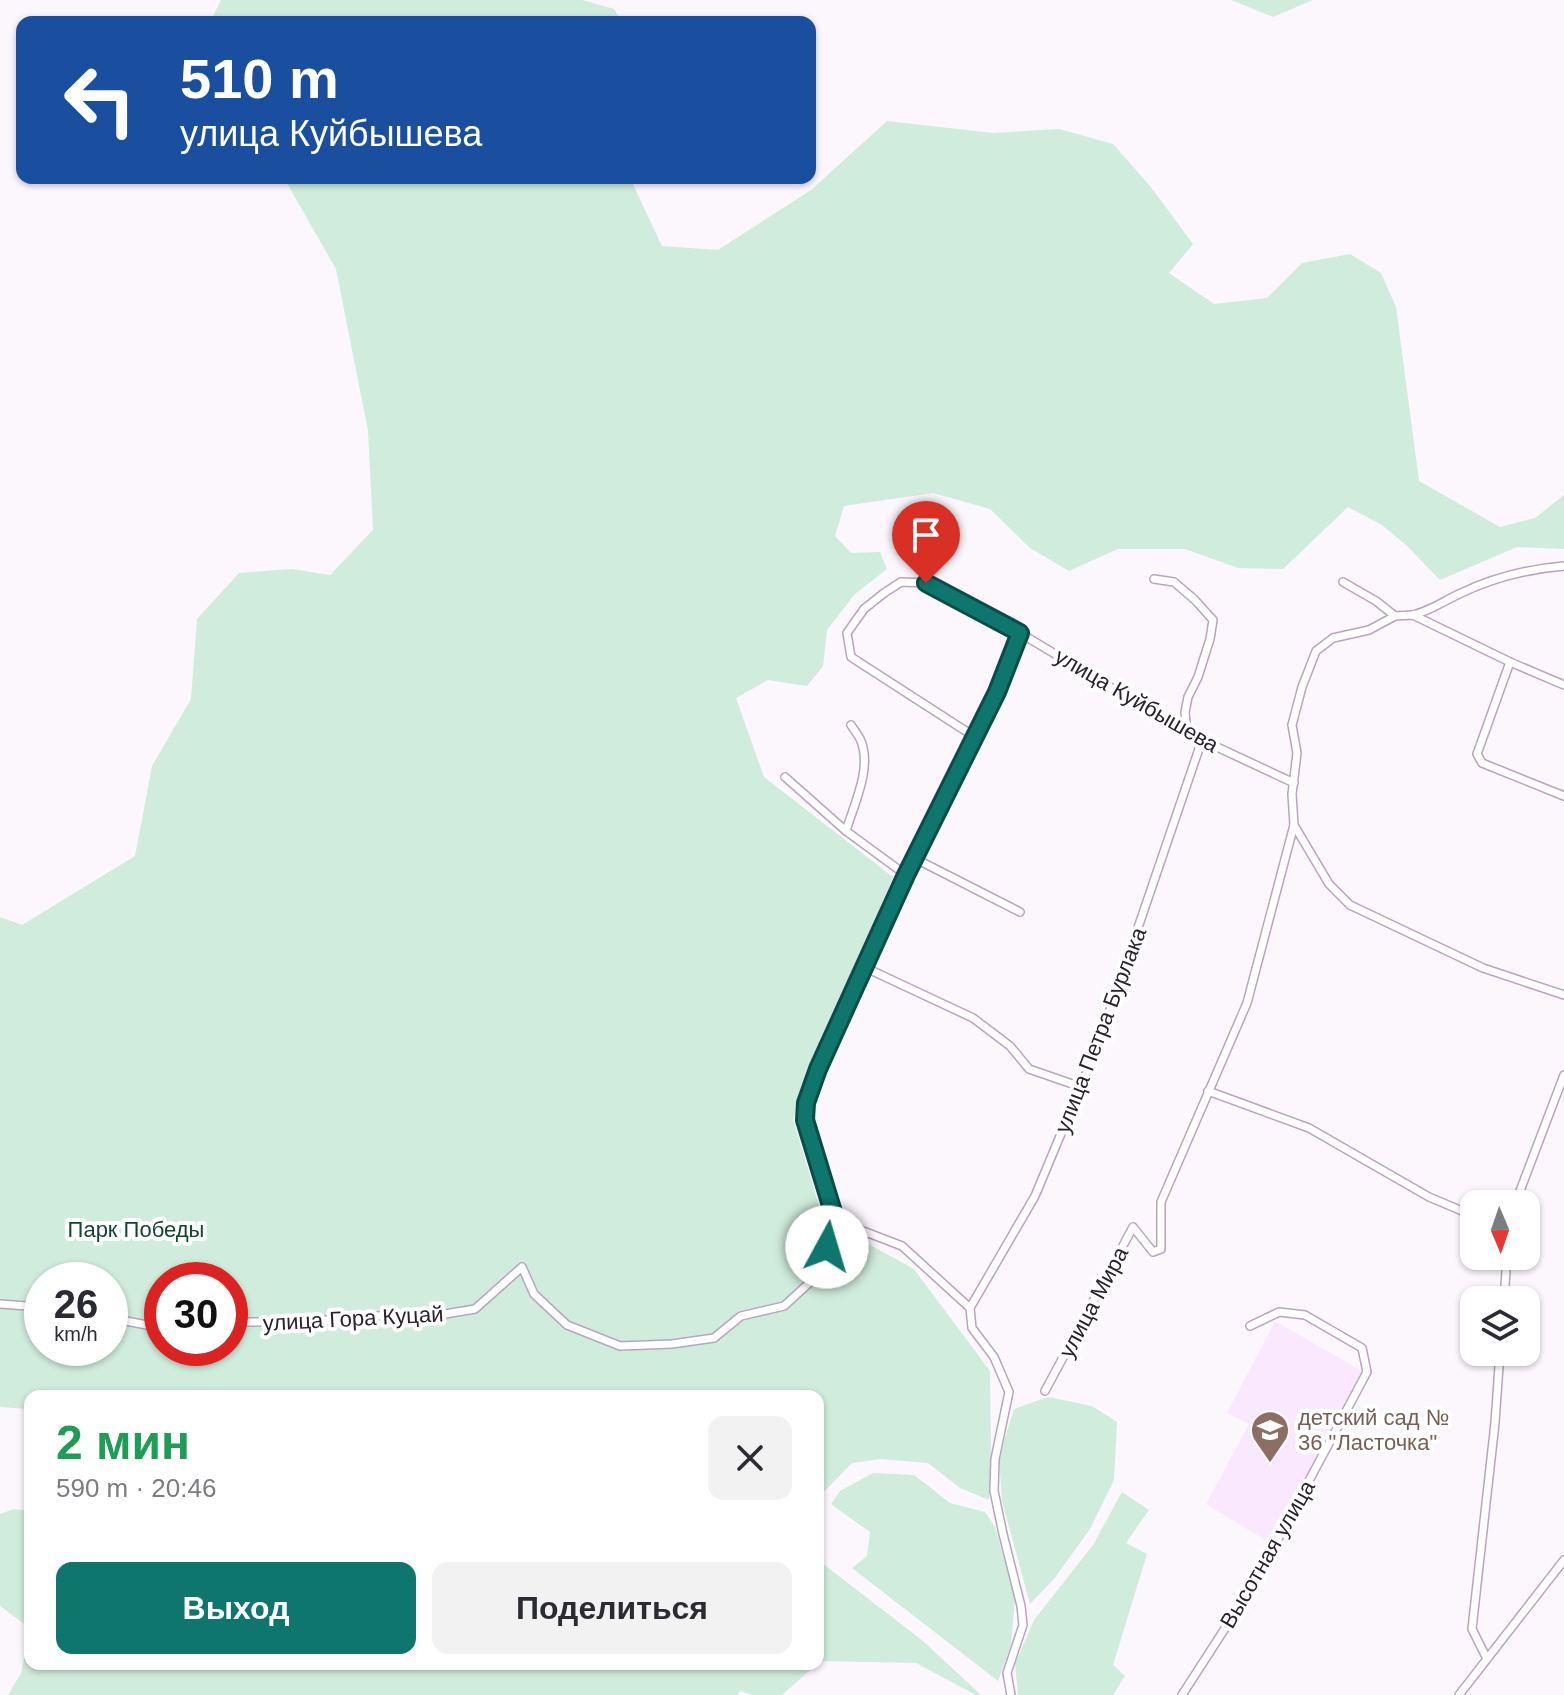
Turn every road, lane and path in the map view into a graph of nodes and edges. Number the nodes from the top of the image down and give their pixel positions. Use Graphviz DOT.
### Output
graph roads {
  1 [pos="1564,566"];
  2 [pos="1154,579"];
  3 [pos="1343,582"];
  4 [pos="1413,615"];
  5 [pos="1395,616"];
  6 [pos="1020,633"];
  7 [pos="1510,662"];
  8 [pos="1564,685"];
  9 [pos="851,725"];
  10 [pos="1187,733"];
  11 [pos="975,737"];
  12 [pos="1202,740"];
  13 [pos="785,777"];
  14 [pos="1294,783"];
  15 [pos="1564,796"];
  16 [pos="1294,825"];
  17 [pos="846,831"];
  18 [pos="914,858"];
  19 [pos="906,875"];
  20 [pos="1020,912"];
  21 [pos="864,967"];
  22 [pos="1564,995"];
  23 [pos="1564,1075"];
  24 [pos="1081,1087"];
  25 [pos="1208,1091"];
  26 [pos="1520,1190"];
  27 [pos="1460,1210"];
  28 [pos="833,1212"];
  29 [pos="0,1304"];
  30 [pos="24,1306"];
  31 [pos="970,1308"];
  32 [pos="248,1322"];
  33 [pos="1250,1326"];
  34 [pos="1499,1366"];
  35 [pos="1045,1391"];
  36 [pos="1564,1560"];
  37 [pos="1487,1659"];
  38 [pos="1011,1695"];
  39 [pos="1182,1695"];
  40 [pos="1459,1695"];
  1 -- 4 [label="street"];
  2 -- 10 [label="street"];
  3 -- 5 [label="street"];
  4 -- 5 [label="street"];
  4 -- 7 [label="street"];
  5 -- 14 [label="street"];
  6 -- 10 [label="street, улица Куйбышева"];
  6 -- 11 [label="street"];
  6 -- 11 [label="street, улица Куйбышева"];
  7 -- 8 [label="street"];
  7 -- 15 [label="street"];
  9 -- 17 [label="street"];
  10 -- 12 [label="street, улица Куйбышева"];
  11 -- 18 [label="street"];
  12 -- 14 [label="street, улица Куйбышева"];
  12 -- 24 [label="street, улица Петра Бурлака"];
  13 -- 17 [label="street"];
  14 -- 16 [label="street"];
  16 -- 22 [label="street"];
  16 -- 25 [label="street, улица Мира"];
  17 -- 19 [label="street"];
  18 -- 19 [label="street"];
  18 -- 20 [label="street"];
  19 -- 21 [label="street"];
  21 -- 24 [label="street"];
  21 -- 28 [label="street"];
  23 -- 26 [label="street"];
  24 -- 31 [label="street, улица Петра Бурлака"];
  25 -- 27 [label="street"];
  25 -- 35 [label="street, улица Мира"];
  28 -- 31 [label="street"];
  28 -- 32 [label="street, улица Гора Куцай"];
  29 -- 30 [label="street"];
  31 -- 38 [label="street"];
  33 -- 39 [label="street, Высотная улица"];
  34 -- 37 [label="street"];
  36 -- 37 [label="street"];
  37 -- 40 [label="street"];
}
